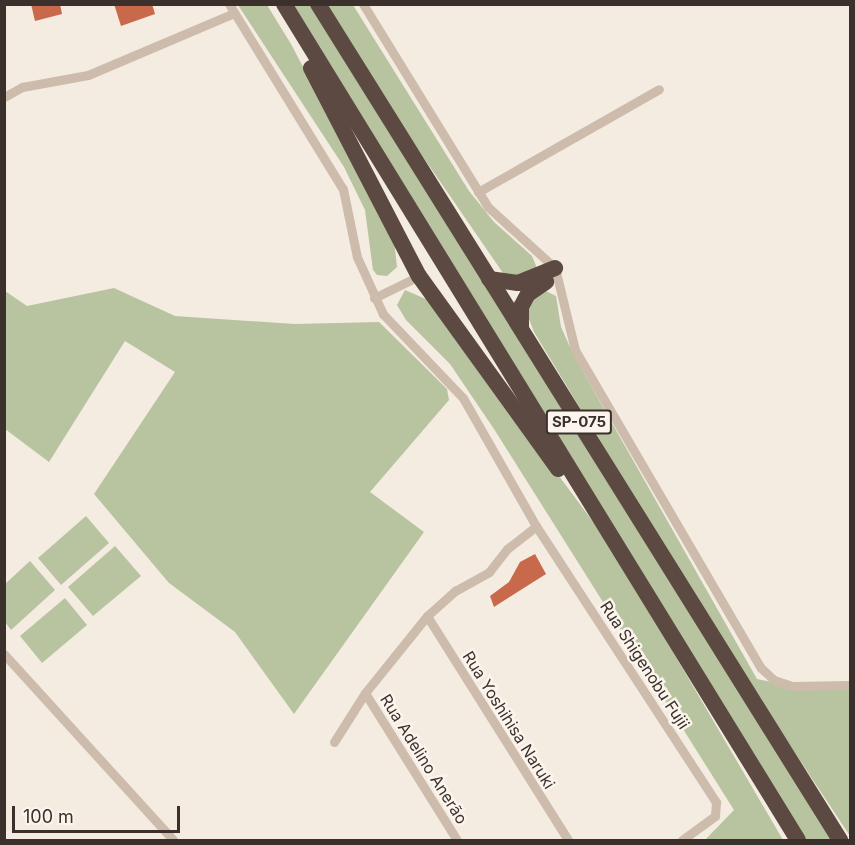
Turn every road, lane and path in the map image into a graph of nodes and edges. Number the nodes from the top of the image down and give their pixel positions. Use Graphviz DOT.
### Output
graph roads {
  1 [pos="318,4"];
  2 [pos="363,4"];
  3 [pos="286,8"];
  4 [pos="232,9"];
  5 [pos="659,89"];
  6 [pos="4,97"];
  7 [pos="478,192"];
  8 [pos="556,271"];
  9 [pos="418,276"];
  10 [pos="489,279"];
  11 [pos="374,298"];
  12 [pos="521,326"];
  13 [pos="536,525"];
  14 [pos="607,533"];
  15 [pos="427,616"];
  16 [pos="4,654"];
  17 [pos="850,685"];
  18 [pos="365,693"];
  19 [pos="334,742"];
  20 [pos="173,840"];
  21 [pos="457,840"];
  22 [pos="568,840"];
  23 [pos="682,840"];
  24 [pos="798,840"];
  25 [pos="840,840"];
  1 -- 10 [label="highway, SP-075"];
  2 -- 7 [label="street"];
  3 -- 9 [label="highway"];
  3 -- 14 [label="highway, SP-075"];
  4 -- 6 [label="street"];
  4 -- 11 [label="street"];
  5 -- 7 [label="street"];
  7 -- 8 [label="street"];
  8 -- 10 [label="highway"];
  8 -- 12 [label="highway"];
  8 -- 17 [label="street"];
  9 -- 11 [label="street"];
  9 -- 14 [label="highway"];
  10 -- 12 [label="highway, SP-075"];
  11 -- 13 [label="street"];
  12 -- 25 [label="highway, SP-075"];
  13 -- 15 [label="street"];
  13 -- 23 [label="street, Rua Shigenobu Fujii"];
  14 -- 24 [label="highway, SP-075"];
  15 -- 18 [label="street"];
  15 -- 22 [label="street, Rua Yoshihisa Naruki"];
  16 -- 20 [label="street"];
  18 -- 19 [label="street"];
  18 -- 21 [label="street, Rua Adelino Anerão"];
}
